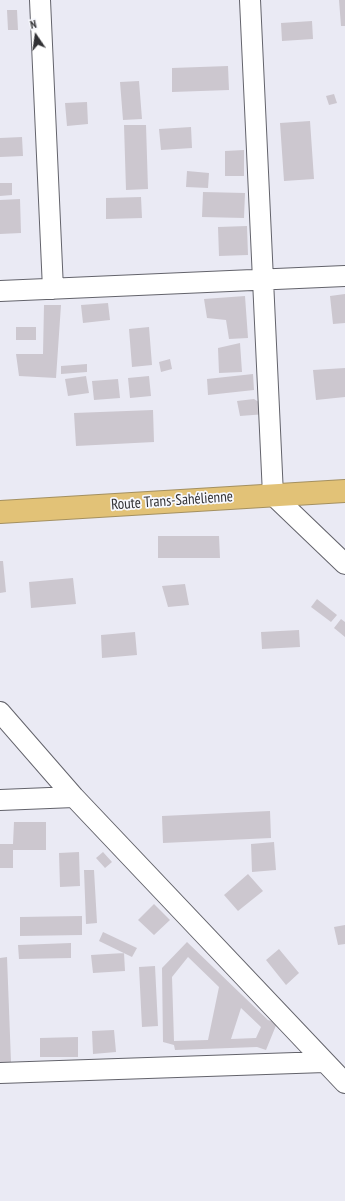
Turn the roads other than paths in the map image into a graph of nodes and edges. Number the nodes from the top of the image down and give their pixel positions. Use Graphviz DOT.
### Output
graph roads {
  1 [pos="40,0"];
  2 [pos="250,0"];
  3 [pos="345,276"];
  4 [pos="263,280"];
  5 [pos="53,289"];
  6 [pos="0,291"];
  7 [pos="345,491"];
  8 [pos="273,495"];
  9 [pos="0,512"];
  10 [pos="345,564"];
  11 [pos="0,712"];
  12 [pos="74,797"];
  13 [pos="0,800"];
  14 [pos="325,1062"];
  15 [pos="0,1073"];
  16 [pos="345,1084"];
  1 -- 5 [label="street"];
  2 -- 4 [label="street"];
  3 -- 4 [label="street"];
  4 -- 5 [label="street"];
  4 -- 8 [label="street"];
  5 -- 6 [label="street"];
  7 -- 8 [label="highway, Route Trans-Sahélienne"];
  8 -- 9 [label="highway, Route Trans-Sahélienne"];
  8 -- 10 [label="street"];
  11 -- 12 [label="street"];
  12 -- 13 [label="street"];
  12 -- 14 [label="street"];
  14 -- 15 [label="street"];
  14 -- 16 [label="street"];
}
